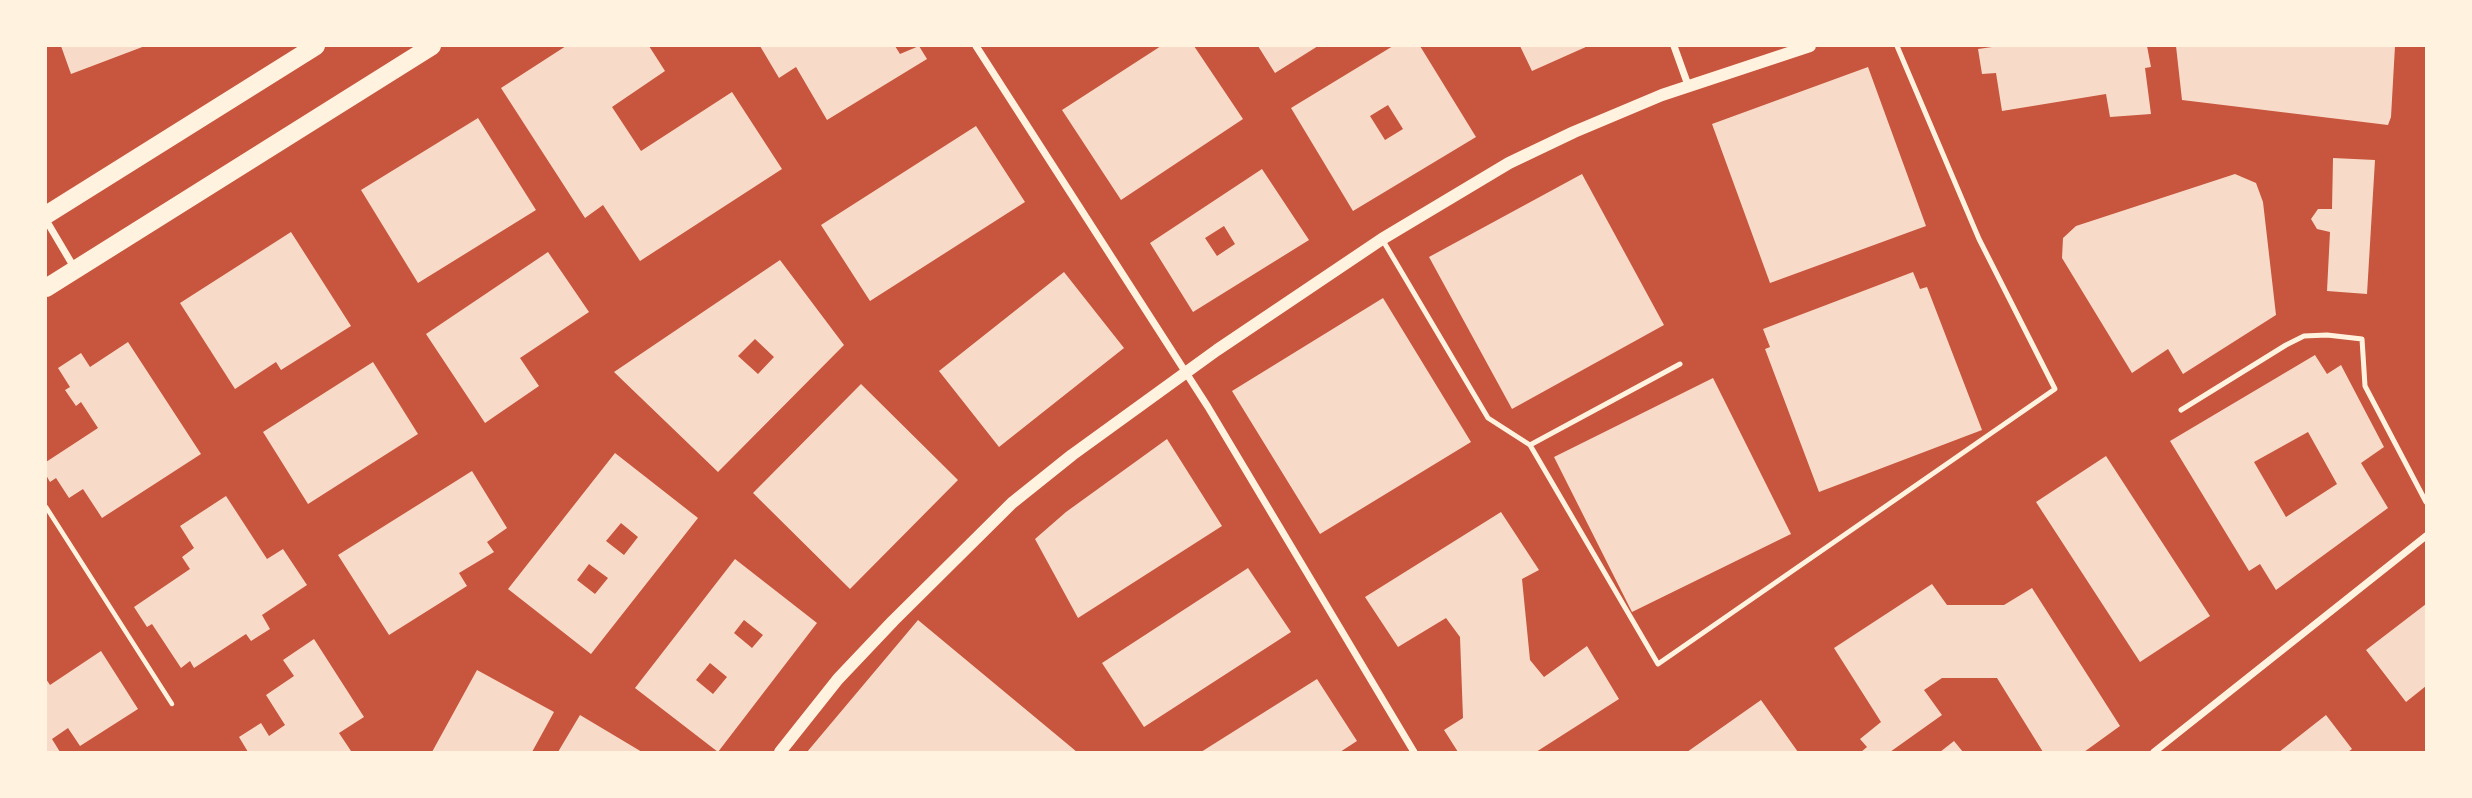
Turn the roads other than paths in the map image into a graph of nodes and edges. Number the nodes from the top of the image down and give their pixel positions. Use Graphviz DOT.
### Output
graph roads {
  1 [pos="316,46"];
  2 [pos="432,46"];
  3 [pos="976,46"];
  4 [pos="1674,46"];
  5 [pos="1810,46"];
  6 [pos="1897,46"];
  7 [pos="1688,85"];
  8 [pos="46,217"];
  9 [pos="1382,239"];
  10 [pos="75,269"];
  11 [pos="46,288"];
  12 [pos="1680,364"];
  13 [pos="1185,374"];
  14 [pos="2181,410"];
  15 [pos="1530,446"];
  16 [pos="2427,502"];
  17 [pos="2427,536"];
  18 [pos="780,752"];
  19 [pos="1414,752"];
  20 [pos="2154,752"];
  1 -- 8 [label="main road"];
  2 -- 10 [label="main road"];
  3 -- 13 [label="street"];
  4 -- 7 [label="street"];
  5 -- 7 [label="street"];
  6 -- 15 [label="lane"];
  7 -- 9 [label="street"];
  8 -- 10 [label="street"];
  9 -- 13 [label="street"];
  9 -- 15 [label="lane"];
  10 -- 11 [label="main road"];
  12 -- 15 [label="lane"];
  13 -- 18 [label="street"];
  13 -- 19 [label="street"];
  14 -- 16 [label="lane"];
  17 -- 20 [label="street"];
}
